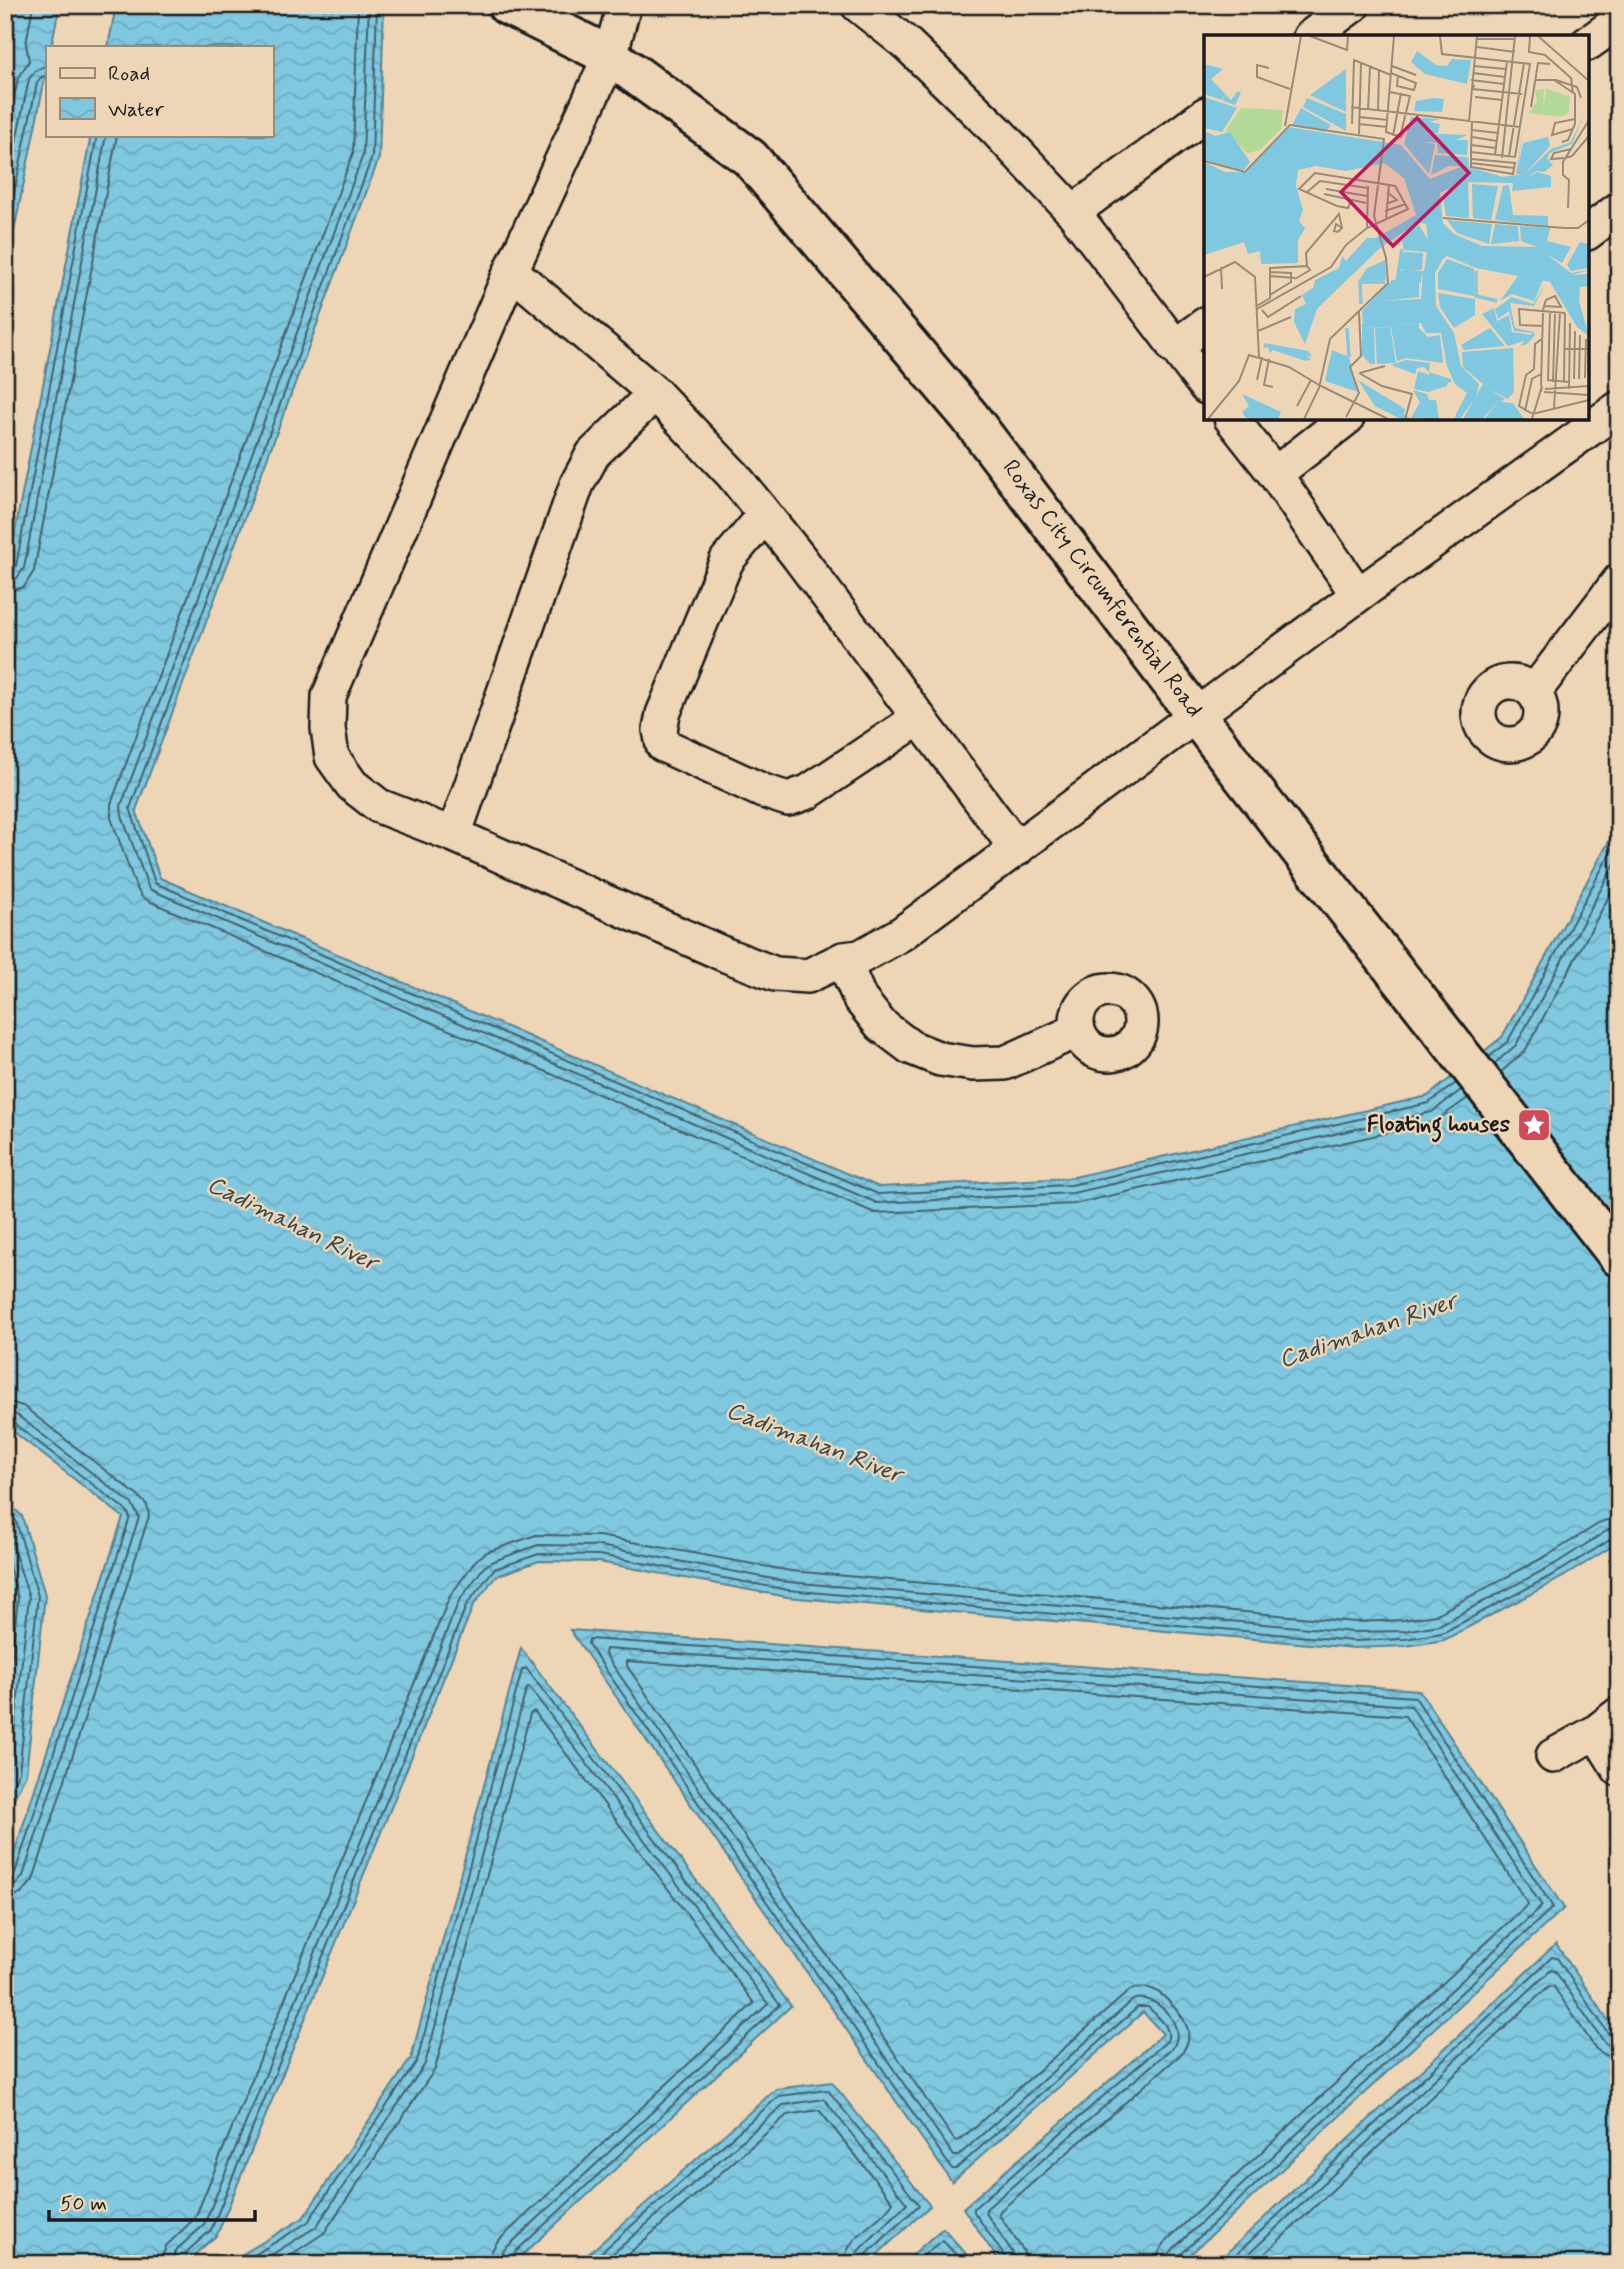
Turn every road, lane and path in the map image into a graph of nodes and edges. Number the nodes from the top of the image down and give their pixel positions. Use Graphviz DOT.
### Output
graph roads {
  1 [pos="507,5"];
  2 [pos="624,5"];
  3 [pos="858,5"];
  4 [pos="1619,20"];
  5 [pos="1589,42"];
  6 [pos="610,56"];
  7 [pos="1204,115"];
  8 [pos="1619,209"];
  9 [pos="1073,212"];
  10 [pos="1589,232"];
  11 [pos="512,271"];
  12 [pos="1204,325"];
  13 [pos="1174,347"];
  14 [pos="1204,384"];
  15 [pos="655,393"];
  16 [pos="1616,416"];
  17 [pos="1233,420"];
  18 [pos="1344,420"];
  19 [pos="1275,474"];
  20 [pos="765,515"];
  21 [pos="1619,581"];
  22 [pos="1357,595"];
  23 [pos="1534,692"];
  24 [pos="1196,713"];
  25 [pos="919,718"];
  26 [pos="454,835"];
  27 [pos="1017,849"];
  28 [pos="844,959"];
  29 [pos="1076,1031"];
  30 [pos="1619,1257"];
  31 [pos="1607,1723"];
  32 [pos="1553,1756"];
  33 [pos="1619,1769"];
  1 -- 6 [label="main road, Roxas City Circumferential Road"];
  2 -- 6 [label="street"];
  3 -- 9 [label="street"];
  4 -- 5 [label="street"];
  6 -- 11 [label="street"];
  6 -- 24 [label="main road, Roxas City Circumferential Road"];
  7 -- 9 [label="street"];
  8 -- 10 [label="street"];
  9 -- 13 [label="street"];
  11 -- 15 [label="street"];
  11 -- 26 [label="street"];
  12 -- 13 [label="street"];
  13 -- 14 [label="street"];
  15 -- 20 [label="street"];
  15 -- 26 [label="street"];
  16 -- 22 [label="street"];
  17 -- 19 [label="street"];
  18 -- 19 [label="street"];
  19 -- 22 [label="street"];
  20 -- 25 [label="street"];
  20 -- 25 [label="street"];
  21 -- 23 [label="street"];
  22 -- 24 [label="street"];
  24 -- 27 [label="street"];
  24 -- 30 [label="main road, Roxas City Circumferential Road"];
  25 -- 27 [label="street"];
  26 -- 28 [label="street"];
  27 -- 28 [label="street"];
  28 -- 29 [label="street"];
  31 -- 32 [label="street"];
  31 -- 33 [label="street"];
}
